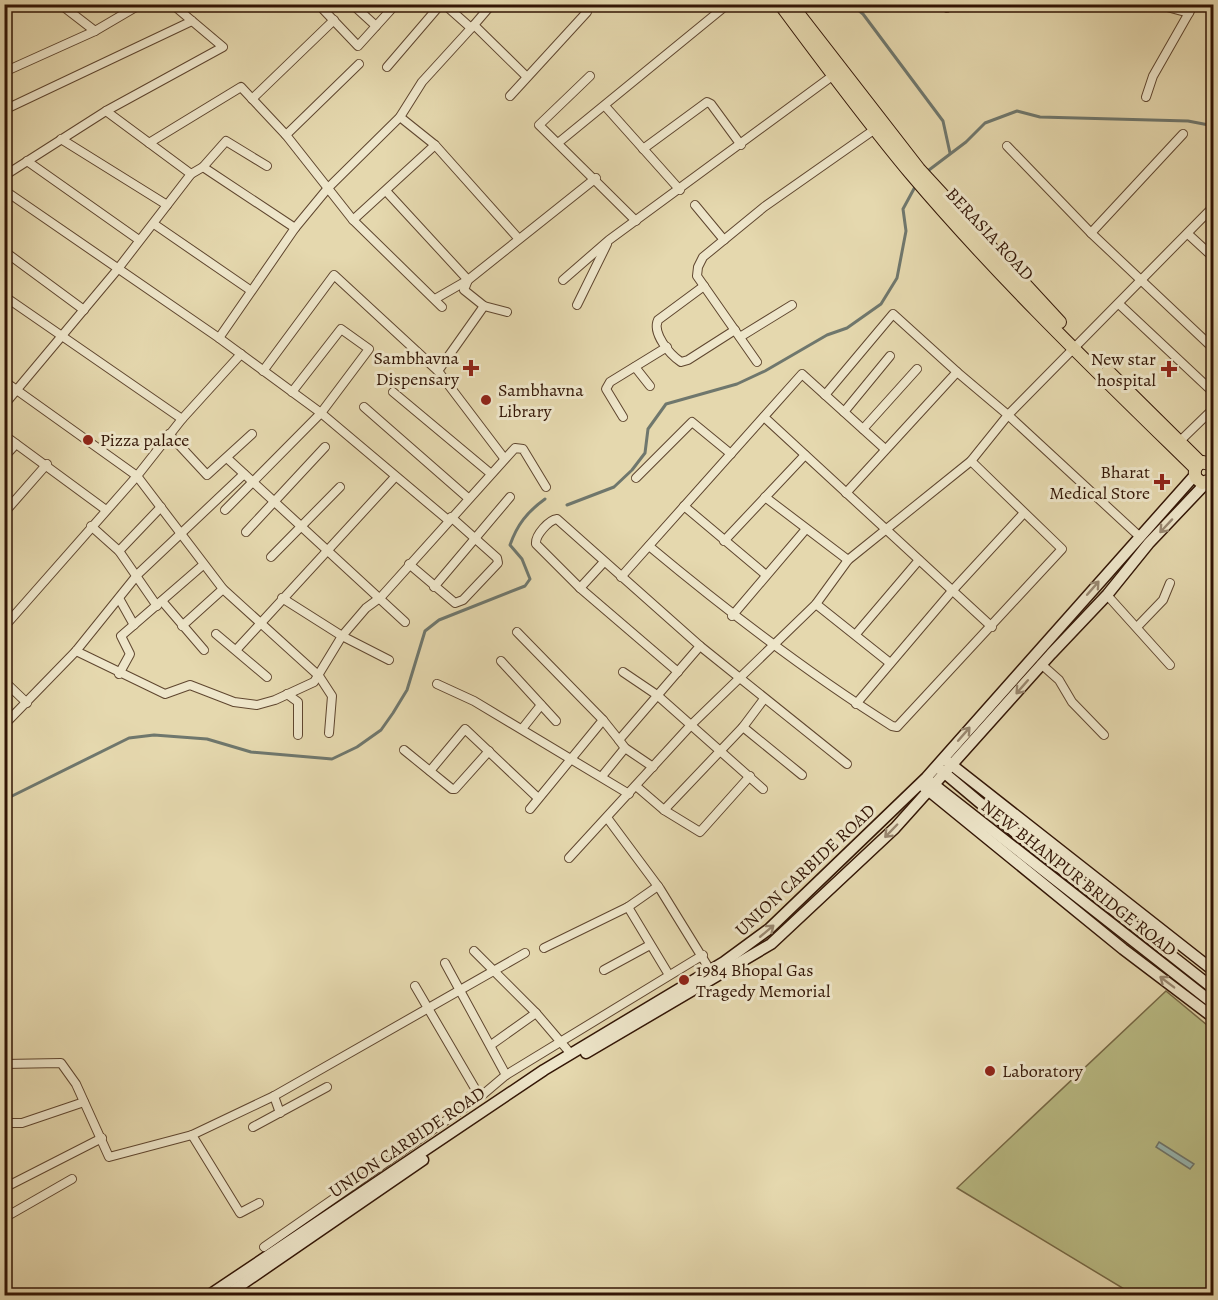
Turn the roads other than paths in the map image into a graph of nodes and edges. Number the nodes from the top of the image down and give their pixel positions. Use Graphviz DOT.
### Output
graph roads {
  1 [pos="10,4"];
  2 [pos="60,4"];
  3 [pos="141,4"];
  4 [pos="172,4"];
  5 [pos="318,4"];
  6 [pos="352,4"];
  7 [pos="442,4"];
  8 [pos="492,4"];
  9 [pos="579,4"];
  10 [pos="728,4"];
  11 [pos="780,4"];
  12 [pos="791,4"];
  13 [pos="1156,4"];
  14 [pos="1194,4"];
  15 [pos="390,6"];
  16 [pos="4,12"];
  17 [pos="1189,13"];
  18 [pos="334,20"];
  19 [pos="192,21"];
  20 [pos="376,26"];
  21 [pos="472,27"];
  22 [pos="95,31"];
  23 [pos="359,64"];
  24 [pos="387,67"];
  25 [pos="4,72"];
  26 [pos="837,73"];
  27 [pos="526,76"];
  28 [pos="590,76"];
  29 [pos="510,96"];
  30 [pos="1146,97"];
  31 [pos="252,99"];
  32 [pos="605,106"];
  33 [pos="4,110"];
  34 [pos="106,111"];
  35 [pos="400,117"];
  36 [pos="878,127"];
  37 [pos="1183,134"];
  38 [pos="286,135"];
  39 [pos="61,140"];
  40 [pos="149,143"];
  41 [pos="558,143"];
  42 [pos="435,145"];
  43 [pos="741,145"];
  44 [pos="1007,146"];
  45 [pos="644,149"];
  46 [pos="27,161"];
  47 [pos="267,166"];
  48 [pos="203,167"];
  49 [pos="190,174"];
  50 [pos="4,176"];
  51 [pos="596,178"];
  52 [pos="328,188"];
  53 [pos="4,190"];
  54 [pos="680,190"];
  55 [pos="386,191"];
  56 [pos="167,206"];
  57 [pos="695,206"];
  58 [pos="1214,206"];
  59 [pos="353,220"];
  60 [pos="636,221"];
  61 [pos="154,224"];
  62 [pos="295,228"];
  63 [pos="1090,233"];
  64 [pos="1188,234"];
  65 [pos="518,238"];
  66 [pos="139,240"];
  67 [pos="609,240"];
  68 [pos="724,240"];
  69 [pos="4,251"];
  70 [pos="1214,258"];
  71 [pos="117,270"];
  72 [pos="468,280"];
  73 [pos="563,280"];
  74 [pos="1142,281"];
  75 [pos="704,286"];
  76 [pos="250,290"];
  77 [pos="4,296"];
  78 [pos="435,299"];
  79 [pos="1119,304"];
  80 [pos="577,305"];
  81 [pos="792,305"];
  82 [pos="484,306"];
  83 [pos="442,307"];
  84 [pos="84,310"];
  85 [pos="507,312"];
  86 [pos="737,334"];
  87 [pos="61,336"];
  88 [pos="219,338"];
  89 [pos="667,347"];
  90 [pos="1077,347"];
  91 [pos="1214,349"];
  92 [pos="241,354"];
  93 [pos="890,356"];
  94 [pos="757,362"];
  95 [pos="635,367"];
  96 [pos="917,369"];
  97 [pos="263,371"];
  98 [pos="438,371"];
  99 [pos="957,372"];
  100 [pos="4,381"];
  101 [pos="650,386"];
  102 [pos="17,389"];
  103 [pos="292,392"];
  104 [pos="393,392"];
  105 [pos="1214,393"];
  106 [pos="825,395"];
  107 [pos="4,405"];
  108 [pos="364,407"];
  109 [pos="1214,408"];
  110 [pos="844,412"];
  111 [pos="321,413"];
  112 [pos="1008,415"];
  113 [pos="622,417"];
  114 [pos="764,417"];
  115 [pos="182,419"];
  116 [pos="863,429"];
  117 [pos="170,434"];
  118 [pos="252,434"];
  119 [pos="4,435"];
  120 [pos="1180,441"];
  121 [pos="15,444"];
  122 [pos="325,447"];
  123 [pos="885,449"];
  124 [pos="731,454"];
  125 [pos="805,455"];
  126 [pos="4,457"];
  127 [pos="504,458"];
  128 [pos="228,459"];
  129 [pos="971,460"];
  130 [pos="47,464"];
  131 [pos="1204,466"];
  132 [pos="490,473"];
  133 [pos="244,474"];
  134 [pos="137,476"];
  135 [pos="395,477"];
  136 [pos="636,478"];
  137 [pos="1211,481"];
  138 [pos="253,482"];
  139 [pos="340,487"];
  140 [pos="546,487"];
  141 [pos="846,493"];
  142 [pos="765,496"];
  143 [pos="510,497"];
  144 [pos="468,498"];
  145 [pos="274,501"];
  146 [pos="684,506"];
  147 [pos="161,507"];
  148 [pos="106,510"];
  149 [pos="225,510"];
  150 [pos="4,513"];
  151 [pos="1023,514"];
  152 [pos="450,518"];
  153 [pos="91,526"];
  154 [pos="303,527"];
  155 [pos="806,529"];
  156 [pos="887,530"];
  157 [pos="246,532"];
  158 [pos="182,534"];
  159 [pos="1139,536"];
  160 [pos="476,539"];
  161 [pos="724,541"];
  162 [pos="649,546"];
  163 [pos="118,551"];
  164 [pos="329,551"];
  165 [pos="271,557"];
  166 [pos="919,560"];
  167 [pos="848,561"];
  168 [pos="603,562"];
  169 [pos="410,564"];
  170 [pos="204,565"];
  171 [pos="138,574"];
  172 [pos="766,575"];
  173 [pos="621,577"];
  174 [pos="1170,584"];
  175 [pos="434,587"];
  176 [pos="580,588"];
  177 [pos="223,589"];
  178 [pos="952,591"];
  179 [pos="1107,595"];
  180 [pos="381,597"];
  181 [pos="282,598"];
  182 [pos="120,600"];
  183 [pos="160,603"];
  184 [pos="816,604"];
  185 [pos="732,616"];
  186 [pos="405,622"];
  187 [pos="259,623"];
  188 [pos="134,625"];
  189 [pos="182,626"];
  190 [pos="4,627"];
  191 [pos="992,627"];
  192 [pos="1137,627"];
  193 [pos="518,632"];
  194 [pos="216,633"];
  195 [pos="856,634"];
  196 [pos="342,636"];
  197 [pos="773,645"];
  198 [pos="700,646"];
  199 [pos="237,649"];
  200 [pos="204,650"];
  201 [pos="76,651"];
  202 [pos="389,660"];
  203 [pos="501,661"];
  204 [pos="891,663"];
  205 [pos="1041,664"];
  206 [pos="1170,665"];
  207 [pos="622,672"];
  208 [pos="678,672"];
  209 [pos="119,674"];
  210 [pos="319,676"];
  211 [pos="267,677"];
  212 [pos="740,677"];
  213 [pos="4,681"];
  214 [pos="437,684"];
  215 [pos="287,694"];
  216 [pos="657,696"];
  217 [pos="764,699"];
  218 [pos="27,703"];
  219 [pos="856,704"];
  220 [pos="541,705"];
  221 [pos="603,720"];
  222 [pos="556,721"];
  223 [pos="4,725"];
  224 [pos="691,725"];
  225 [pos="743,727"];
  226 [pos="522,729"];
  227 [pos="329,733"];
  228 [pos="298,735"];
  229 [pos="1104,735"];
  230 [pos="619,740"];
  231 [pos="625,748"];
  232 [pos="404,750"];
  233 [pos="720,750"];
  234 [pos="489,751"];
  235 [pos="572,758"];
  236 [pos="847,764"];
  237 [pos="944,766"];
  238 [pos="653,767"];
  239 [pos="430,771"];
  240 [pos="603,775"];
  241 [pos="750,776"];
  242 [pos="802,776"];
  243 [pos="927,784"];
  244 [pos="636,786"];
  245 [pos="763,789"];
  246 [pos="629,794"];
  247 [pos="538,798"];
  248 [pos="530,808"];
  249 [pos="664,810"];
  250 [pos="608,819"];
  251 [pos="569,858"];
  252 [pos="658,886"];
  253 [pos="628,907"];
  254 [pos="650,945"];
  255 [pos="544,948"];
  256 [pos="474,951"];
  257 [pos="525,953"];
  258 [pos="703,955"];
  259 [pos="445,963"];
  260 [pos="494,970"];
  261 [pos="604,970"];
  262 [pos="710,970"];
  263 [pos="1214,971"];
  264 [pos="669,975"];
  265 [pos="415,986"];
  266 [pos="1214,988"];
  267 [pos="460,992"];
  268 [pos="1214,1004"];
  269 [pos="430,1007"];
  270 [pos="536,1013"];
  271 [pos="1214,1018"];
  272 [pos="562,1040"];
  273 [pos="491,1044"];
  274 [pos="571,1054"];
  275 [pos="4,1064"];
  276 [pos="506,1075"];
  277 [pos="327,1087"];
  278 [pos="274,1096"];
  279 [pos="480,1097"];
  280 [pos="84,1102"];
  281 [pos="280,1113"];
  282 [pos="4,1123"];
  283 [pos="252,1127"];
  284 [pos="192,1135"];
  285 [pos="102,1138"];
  286 [pos="72,1179"];
  287 [pos="4,1188"];
  288 [pos="259,1203"];
  289 [pos="4,1218"];
  290 [pos="264,1246"];
  291 [pos="208,1296"];
  292 [pos="225,1296"];
  1 -- 16 [label="street"];
  2 -- 22 [label="street"];
  3 -- 22 [label="street"];
  4 -- 19 [label="street"];
  5 -- 18 [label="street"];
  6 -- 20 [label="street"];
  7 -- 21 [label="street"];
  7 -- 24 [label="street"];
  8 -- 21 [label="street"];
  9 -- 27 [label="street"];
  10 -- 32 [label="street"];
  11 -- 26 [label="main road, BERASIA ROAD"];
  12 -- 26 [label="main road, BERASIA ROAD"];
  13 -- 17 [label="street"];
  14 -- 17 [label="street"];
  15 -- 20 [label="street"];
  17 -- 30 [label="street"];
  18 -- 20 [label="street"];
  18 -- 31 [label="street"];
  19 -- 33 [label="street"];
  19 -- 34 [label="street"];
  21 -- 27 [label="street"];
  21 -- 35 [label="street"];
  22 -- 25 [label="street"];
  23 -- 38 [label="street"];
  26 -- 36 [label="main road, BERASIA ROAD"];
  26 -- 43 [label="street"];
  27 -- 29 [label="street"];
  28 -- 41 [label="street"];
  31 -- 38 [label="street"];
  31 -- 40 [label="street"];
  32 -- 41 [label="street"];
  32 -- 45 [label="street"];
  34 -- 39 [label="street"];
  34 -- 40 [label="street"];
  35 -- 42 [label="street"];
  35 -- 52 [label="street"];
  36 -- 68 [label="street"];
  36 -- 90 [label="main road, BERASIA ROAD"];
  37 -- 63 [label="street"];
  38 -- 52 [label="street"];
  39 -- 46 [label="street"];
  39 -- 56 [label="street"];
  40 -- 49 [label="street"];
  41 -- 51 [label="street"];
  42 -- 55 [label="street"];
  42 -- 65 [label="street"];
  43 -- 45 [label="street"];
  43 -- 54 [label="street"];
  44 -- 63 [label="street"];
  45 -- 54 [label="street"];
  46 -- 50 [label="street"];
  46 -- 66 [label="street"];
  47 -- 48 [label="street"];
  48 -- 49 [label="street"];
  48 -- 62 [label="street"];
  49 -- 56 [label="street"];
  51 -- 60 [label="street"];
  51 -- 65 [label="street"];
  52 -- 59 [label="street"];
  52 -- 62 [label="street"];
  53 -- 71 [label="street"];
  54 -- 60 [label="street"];
  55 -- 59 [label="street"];
  55 -- 72 [label="street"];
  56 -- 61 [label="street"];
  57 -- 68 [label="street"];
  58 -- 64 [label="street"];
  59 -- 78 [label="street"];
  60 -- 67 [label="street"];
  61 -- 66 [label="street"];
  61 -- 76 [label="street"];
  62 -- 76 [label="street"];
  63 -- 74 [label="street"];
  64 -- 70 [label="street"];
  64 -- 74 [label="street"];
  65 -- 72 [label="street"];
  66 -- 71 [label="street"];
  67 -- 73 [label="street"];
  67 -- 80 [label="street"];
  68 -- 75 [label="street"];
  69 -- 84 [label="street"];
  71 -- 84 [label="street"];
  71 -- 88 [label="street"];
  72 -- 78 [label="street"];
  72 -- 82 [label="street"];
  74 -- 79 [label="street"];
  74 -- 91 [label="street"];
  75 -- 86 [label="street"];
  75 -- 89 [label="street"];
  76 -- 88 [label="street"];
  77 -- 87 [label="street"];
  78 -- 83 [label="street"];
  79 -- 90 [label="street"];
  79 -- 105 [label="street"];
  81 -- 86 [label="street"];
  82 -- 85 [label="street"];
  82 -- 98 [label="street"];
  84 -- 87 [label="street"];
  86 -- 89 [label="street"];
  86 -- 94 [label="street"];
  87 -- 102 [label="street"];
  87 -- 115 [label="street"];
  88 -- 92 [label="street"];
  89 -- 95 [label="street"];
  90 -- 112 [label="street"];
  90 -- 120 [label="main road, BERASIA ROAD"];
  90 -- 131 [label="main road, BERASIA ROAD"];
  92 -- 97 [label="street"];
  92 -- 115 [label="street"];
  93 -- 110 [label="street"];
  95 -- 101 [label="street"];
  95 -- 113 [label="street"];
  96 -- 116 [label="street"];
  97 -- 98 [label="street"];
  97 -- 103 [label="street"];
  98 -- 127 [label="street"];
  99 -- 106 [label="street"];
  99 -- 112 [label="street"];
  99 -- 123 [label="street"];
  100 -- 102 [label="street"];
  102 -- 107 [label="street"];
  102 -- 134 [label="street"];
  103 -- 111 [label="street"];
  103 -- 111 [label="street"];
  104 -- 132 [label="street"];
  106 -- 110 [label="street"];
  106 -- 114 [label="street"];
  108 -- 144 [label="street"];
  109 -- 120 [label="street"];
  110 -- 116 [label="street"];
  111 -- 135 [label="street"];
  111 -- 138 [label="street"];
  112 -- 129 [label="street"];
  112 -- 159 [label="street"];
  114 -- 124 [label="street"];
  114 -- 125 [label="street"];
  115 -- 117 [label="street"];
  116 -- 123 [label="street"];
  117 -- 128 [label="street"];
  117 -- 134 [label="street"];
  118 -- 128 [label="street"];
  119 -- 121 [label="street"];
  120 -- 131 [label="main road, BERASIA ROAD"];
  121 -- 126 [label="street"];
  121 -- 130 [label="street"];
  122 -- 145 [label="street"];
  123 -- 141 [label="street"];
  124 -- 136 [label="street"];
  124 -- 146 [label="street"];
  125 -- 141 [label="street"];
  125 -- 142 [label="street"];
  127 -- 132 [label="street"];
  127 -- 140 [label="street"];
  128 -- 133 [label="street"];
  129 -- 151 [label="street"];
  129 -- 156 [label="street"];
  130 -- 148 [label="street"];
  130 -- 150 [label="street"];
  131 -- 137 [label="main road"];
  131 -- 159 [label="street, UNION CARBIDE ROAD"];
  132 -- 144 [label="street"];
  133 -- 138 [label="street"];
  133 -- 158 [label="street"];
  134 -- 147 [label="street"];
  134 -- 148 [label="street"];
  135 -- 152 [label="street"];
  135 -- 164 [label="street"];
  137 -- 179 [label="street, UNION CARBIDE ROAD, one-way"];
  138 -- 145 [label="street"];
  138 -- 149 [label="street"];
  139 -- 154 [label="street"];
  141 -- 156 [label="street"];
  142 -- 155 [label="street"];
  142 -- 161 [label="street"];
  143 -- 160 [label="street"];
  144 -- 152 [label="street"];
  145 -- 154 [label="street"];
  145 -- 157 [label="street"];
  146 -- 161 [label="street"];
  146 -- 162 [label="street"];
  147 -- 158 [label="street"];
  147 -- 163 [label="street"];
  148 -- 153 [label="street"];
  151 -- 178 [label="street"];
  151 -- 191 [label="street"];
  152 -- 160 [label="street"];
  152 -- 169 [label="street"];
  153 -- 163 [label="street"];
  153 -- 190 [label="street"];
  154 -- 164 [label="street"];
  154 -- 165 [label="street"];
  155 -- 167 [label="street"];
  155 -- 172 [label="street"];
  156 -- 166 [label="street"];
  156 -- 167 [label="street"];
  158 -- 170 [label="street"];
  158 -- 171 [label="street"];
  237 -- 159 [label="street, UNION CARBIDE ROAD, one-way"];
  160 -- 175 [label="street"];
  160 -- 175 [label="street"];
  161 -- 172 [label="street"];
  162 -- 173 [label="street"];
  162 -- 185 [label="street"];
  163 -- 171 [label="street"];
  164 -- 180 [label="street"];
  164 -- 181 [label="street"];
  166 -- 178 [label="street"];
  166 -- 195 [label="street"];
  167 -- 184 [label="street"];
  168 -- 173 [label="street"];
  168 -- 176 [label="street"];
  168 -- 176 [label="street"];
  169 -- 175 [label="street"];
  169 -- 180 [label="street"];
  170 -- 177 [label="street"];
  170 -- 183 [label="street"];
  171 -- 182 [label="street"];
  171 -- 183 [label="street"];
  172 -- 185 [label="street"];
  173 -- 198 [label="street"];
  174 -- 192 [label="street"];
  176 -- 208 [label="street"];
  177 -- 187 [label="street"];
  177 -- 189 [label="street"];
  178 -- 191 [label="street"];
  178 -- 204 [label="street"];
  179 -- 192 [label="street"];
  179 -- 205 [label="street, UNION CARBIDE ROAD"];
  180 -- 186 [label="street"];
  180 -- 196 [label="street"];
  181 -- 187 [label="street"];
  181 -- 196 [label="street"];
  182 -- 188 [label="street"];
  182 -- 201 [label="street"];
  183 -- 188 [label="street"];
  183 -- 189 [label="street"];
  184 -- 195 [label="street"];
  184 -- 197 [label="street"];
  185 -- 197 [label="street"];
  187 -- 199 [label="street"];
  187 -- 210 [label="street"];
  188 -- 209 [label="street"];
  189 -- 200 [label="street"];
  191 -- 219 [label="street"];
  192 -- 206 [label="street"];
  193 -- 221 [label="street"];
  194 -- 199 [label="street"];
  195 -- 204 [label="street"];
  196 -- 202 [label="street"];
  196 -- 210 [label="street"];
  197 -- 212 [label="street"];
  197 -- 219 [label="street"];
  198 -- 208 [label="street"];
  198 -- 212 [label="street"];
  199 -- 211 [label="street"];
  201 -- 209 [label="street"];
  201 -- 218 [label="street"];
  203 -- 220 [label="street"];
  204 -- 219 [label="street"];
  205 -- 229 [label="street"];
  205 -- 237 [label="street, UNION CARBIDE ROAD, one-way"];
  207 -- 216 [label="street"];
  208 -- 216 [label="street"];
  209 -- 215 [label="street"];
  210 -- 215 [label="street"];
  210 -- 227 [label="street"];
  212 -- 217 [label="street"];
  212 -- 224 [label="street"];
  213 -- 218 [label="street"];
  214 -- 226 [label="street"];
  215 -- 228 [label="street"];
  216 -- 224 [label="street"];
  216 -- 230 [label="street"];
  217 -- 225 [label="street"];
  217 -- 236 [label="street"];
  218 -- 223 [label="street"];
  220 -- 222 [label="street"];
  220 -- 226 [label="street"];
  221 -- 230 [label="street"];
  221 -- 235 [label="street"];
  224 -- 233 [label="street"];
  224 -- 238 [label="street"];
  225 -- 233 [label="street"];
  225 -- 242 [label="street"];
  226 -- 235 [label="street"];
  230 -- 231 [label="street"];
  231 -- 238 [label="street"];
  231 -- 240 [label="street"];
  232 -- 239 [label="street"];
  233 -- 241 [label="street"];
  233 -- 249 [label="street"];
  234 -- 239 [label="street"];
  234 -- 239 [label="street"];
  234 -- 247 [label="street"];
  235 -- 240 [label="street"];
  235 -- 247 [label="street"];
  237 -- 243 [label="street, UNION CARBIDE ROAD"];
  237 -- 263 [label="street"];
  237 -- 266 [label="street, NEW BHANPUR BRIDGE ROAD"];
  238 -- 244 [label="street"];
  240 -- 246 [label="street"];
  241 -- 245 [label="street"];
  241 -- 249 [label="street"];
  262 -- 243 [label="street, UNION CARBIDE ROAD, one-way"];
  243 -- 268 [label="street, NEW BHANPUR BRIDGE ROAD"];
  271 -- 243 [label="street, one-way"];
  243 -- 292 [label="street, UNION CARBIDE ROAD, one-way"];
  244 -- 246 [label="street"];
  244 -- 249 [label="street"];
  246 -- 250 [label="street"];
  247 -- 248 [label="street"];
  250 -- 251 [label="street"];
  250 -- 252 [label="street"];
  252 -- 253 [label="street"];
  252 -- 258 [label="street"];
  253 -- 254 [label="street"];
  253 -- 255 [label="street"];
  254 -- 261 [label="street"];
  254 -- 264 [label="street"];
  256 -- 260 [label="street"];
  257 -- 260 [label="street"];
  258 -- 262 [label="street"];
  258 -- 264 [label="street"];
  259 -- 267 [label="street"];
  260 -- 267 [label="street"];
  260 -- 270 [label="street"];
  262 -- 274 [label="street, UNION CARBIDE ROAD"];
  264 -- 272 [label="street"];
  265 -- 269 [label="street"];
  267 -- 269 [label="street"];
  267 -- 273 [label="street"];
  269 -- 278 [label="street"];
  269 -- 279 [label="street"];
  270 -- 272 [label="street"];
  270 -- 273 [label="street"];
  272 -- 274 [label="street"];
  272 -- 276 [label="street"];
  273 -- 276 [label="street"];
  274 -- 291 [label="street, UNION CARBIDE ROAD"];
  275 -- 280 [label="street"];
  276 -- 279 [label="street"];
  277 -- 281 [label="street"];
  278 -- 281 [label="street"];
  278 -- 284 [label="street"];
  279 -- 290 [label="street"];
  280 -- 282 [label="street"];
  280 -- 285 [label="street"];
  281 -- 283 [label="street"];
  284 -- 285 [label="street"];
  284 -- 288 [label="street"];
  285 -- 287 [label="street"];
  286 -- 289 [label="street"];
}
